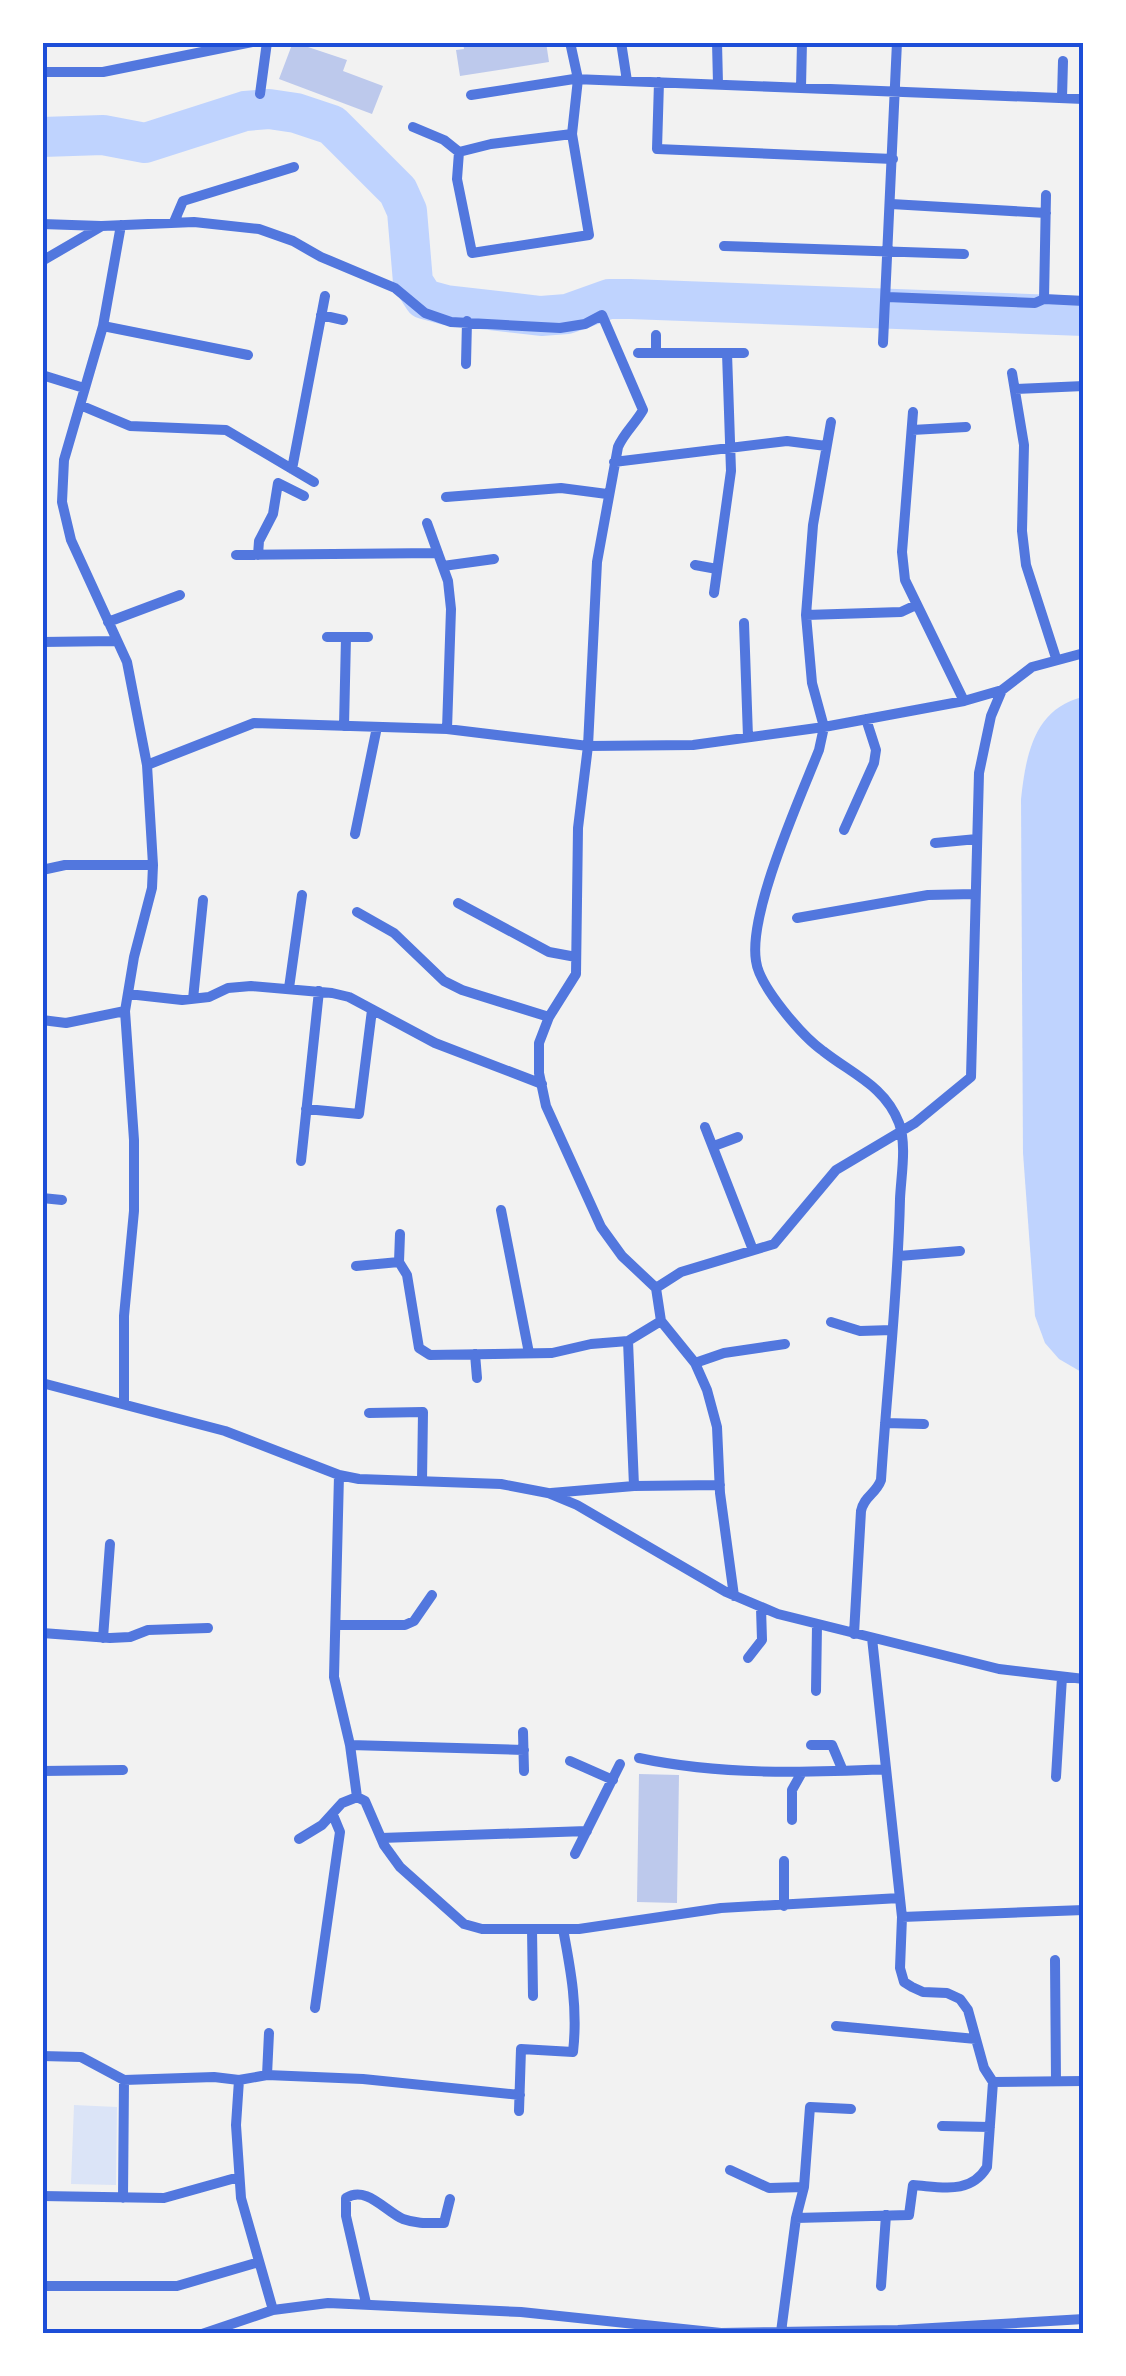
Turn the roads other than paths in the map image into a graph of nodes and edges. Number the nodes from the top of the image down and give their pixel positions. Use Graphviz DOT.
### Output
graph roads {
  1 [pos="252,42"];
  2 [pos="267,42"];
  3 [pos="570,42"];
  4 [pos="621,42"];
  5 [pos="717,42"];
  6 [pos="802,42"];
  7 [pos="896,42"];
  8 [pos="1062,61"];
  9 [pos="42,72"];
  10 [pos="578,79"];
  11 [pos="627,81"];
  12 [pos="659,82"];
  13 [pos="718,84"];
  14 [pos="802,87"];
  15 [pos="896,90"];
  16 [pos="260,94"];
  17 [pos="471,95"];
  18 [pos="1062,98"];
  19 [pos="1084,99"];
  20 [pos="413,126"];
  21 [pos="572,134"];
  22 [pos="459,152"];
  23 [pos="893,159"];
  24 [pos="294,166"];
  25 [pos="1046,195"];
  26 [pos="891,204"];
  27 [pos="1046,213"];
  28 [pos="174,222"];
  29 [pos="42,224"];
  30 [pos="121,225"];
  31 [pos="102,226"];
  32 [pos="810,232"];
  33 [pos="724,246"];
  34 [pos="810,249"];
  35 [pos="889,251"];
  36 [pos="964,254"];
  37 [pos="42,261"];
  38 [pos="325,296"];
  39 [pos="887,298"];
  40 [pos="1044,299"];
  41 [pos="1084,300"];
  42 [pos="321,315"];
  43 [pos="343,320"];
  44 [pos="467,322"];
  45 [pos="103,326"];
  46 [pos="656,336"];
  47 [pos="883,343"];
  48 [pos="638,353"];
  49 [pos="726,353"];
  50 [pos="744,353"];
  51 [pos="656,354"];
  52 [pos="248,355"];
  53 [pos="466,364"];
  54 [pos="1012,372"];
  55 [pos="42,374"];
  56 [pos="1084,386"];
  57 [pos="84,388"];
  58 [pos="1015,390"];
  59 [pos="80,405"];
  60 [pos="913,412"];
  61 [pos="830,422"];
  62 [pos="966,427"];
  63 [pos="912,430"];
  64 [pos="826,446"];
  65 [pos="732,448"];
  66 [pos="614,462"];
  67 [pos="292,469"];
  68 [pos="314,482"];
  69 [pos="608,494"];
  70 [pos="304,496"];
  71 [pos="446,497"];
  72 [pos="427,522"];
  73 [pos="438,553"];
  74 [pos="236,555"];
  75 [pos="258,555"];
  76 [pos="494,559"];
  77 [pos="443,566"];
  78 [pos="695,566"];
  79 [pos="717,570"];
  80 [pos="714,594"];
  81 [pos="180,595"];
  82 [pos="916,605"];
  83 [pos="806,615"];
  84 [pos="108,622"];
  85 [pos="744,624"];
  86 [pos="327,637"];
  87 [pos="346,637"];
  88 [pos="368,637"];
  89 [pos="117,640"];
  90 [pos="42,642"];
  91 [pos="1084,653"];
  92 [pos="1056,658"];
  93 [pos="1002,690"];
  94 [pos="964,701"];
  95 [pos="866,719"];
  96 [pos="344,726"];
  97 [pos="377,727"];
  98 [pos="824,727"];
  99 [pos="447,730"];
  100 [pos="748,737"];
  101 [pos="588,746"];
  102 [pos="147,765"];
  103 [pos="844,830"];
  104 [pos="356,834"];
  105 [pos="977,839"];
  106 [pos="935,844"];
  107 [pos="153,865"];
  108 [pos="42,870"];
  109 [pos="975,894"];
  110 [pos="302,895"];
  111 [pos="203,900"];
  112 [pos="458,903"];
  113 [pos="357,912"];
  114 [pos="797,918"];
  115 [pos="576,957"];
  116 [pos="289,988"];
  117 [pos="319,991"];
  118 [pos="128,994"];
  119 [pos="193,999"];
  120 [pos="372,1010"];
  121 [pos="126,1011"];
  122 [pos="549,1017"];
  123 [pos="42,1020"];
  124 [pos="542,1084"];
  125 [pos="306,1109"];
  126 [pos="705,1128"];
  127 [pos="901,1130"];
  128 [pos="738,1137"];
  129 [pos="714,1146"];
  130 [pos="301,1161"];
  131 [pos="42,1198"];
  132 [pos="62,1200"];
  133 [pos="501,1210"];
  134 [pos="400,1234"];
  135 [pos="753,1250"];
  136 [pos="960,1251"];
  137 [pos="899,1256"];
  138 [pos="399,1262"];
  139 [pos="356,1266"];
  140 [pos="656,1288"];
  141 [pos="662,1321"];
  142 [pos="831,1322"];
  143 [pos="892,1330"];
  144 [pos="628,1342"];
  145 [pos="785,1344"];
  146 [pos="529,1353"];
  147 [pos="475,1354"];
  148 [pos="695,1364"];
  149 [pos="477,1378"];
  150 [pos="42,1383"];
  151 [pos="124,1404"];
  152 [pos="368,1412"];
  153 [pos="885,1423"];
  154 [pos="924,1424"];
  155 [pos="339,1475"];
  156 [pos="422,1482"];
  157 [pos="720,1485"];
  158 [pos="634,1486"];
  159 [pos="548,1493"];
  160 [pos="110,1544"];
  161 [pos="432,1595"];
  162 [pos="734,1596"];
  163 [pos="761,1608"];
  164 [pos="337,1625"];
  165 [pos="817,1625"];
  166 [pos="208,1628"];
  167 [pos="42,1633"];
  168 [pos="854,1634"];
  169 [pos="104,1638"];
  170 [pos="872,1638"];
  171 [pos="748,1658"];
  172 [pos="1062,1677"];
  173 [pos="1084,1679"];
  174 [pos="816,1691"];
  175 [pos="523,1732"];
  176 [pos="350,1745"];
  177 [pos="811,1745"];
  178 [pos="524,1750"];
  179 [pos="639,1758"];
  180 [pos="570,1761"];
  181 [pos="620,1764"];
  182 [pos="886,1769"];
  183 [pos="123,1770"];
  184 [pos="42,1771"];
  185 [pos="524,1772"];
  186 [pos="843,1772"];
  187 [pos="801,1774"];
  188 [pos="1056,1776"];
  189 [pos="613,1780"];
  190 [pos="358,1797"];
  191 [pos="333,1815"];
  192 [pos="792,1820"];
  193 [pos="587,1831"];
  194 [pos="380,1838"];
  195 [pos="299,1840"];
  196 [pos="575,1854"];
  197 [pos="784,1862"];
  198 [pos="900,1898"];
  199 [pos="784,1906"];
  200 [pos="1084,1910"];
  201 [pos="902,1917"];
  202 [pos="532,1929"];
  203 [pos="563,1929"];
  204 [pos="1055,1960"];
  205 [pos="534,1996"];
  206 [pos="315,2008"];
  207 [pos="836,2026"];
  208 [pos="270,2033"];
  209 [pos="976,2039"];
  210 [pos="42,2056"];
  211 [pos="268,2075"];
  212 [pos="124,2080"];
  213 [pos="239,2080"];
  214 [pos="1056,2081"];
  215 [pos="1084,2081"];
  216 [pos="992,2082"];
  217 [pos="520,2095"];
  218 [pos="851,2109"];
  219 [pos="519,2111"];
  220 [pos="942,2126"];
  221 [pos="990,2127"];
  222 [pos="730,2170"];
  223 [pos="238,2178"];
  224 [pos="804,2188"];
  225 [pos="42,2196"];
  226 [pos="123,2198"];
  227 [pos="450,2199"];
  228 [pos="886,2216"];
  229 [pos="796,2218"];
  230 [pos="259,2262"];
  231 [pos="42,2286"];
  232 [pos="881,2286"];
  233 [pos="366,2303"];
  234 [pos="273,2310"];
  235 [pos="1084,2318"];
  236 [pos="997,2329"];
  237 [pos="942,2330"];
  238 [pos="703,2332"];
  239 [pos="781,2332"];
  240 [pos="808,2332"];
  241 [pos="202,2334"];
  1 -- 9 [label="street"];
  2 -- 16 [label="street"];
  3 -- 10 [label="street"];
  4 -- 11 [label="street"];
  5 -- 13 [label="street"];
  6 -- 14 [label="street"];
  7 -- 15 [label="street"];
  8 -- 18 [label="street"];
  10 -- 11 [label="street"];
  10 -- 17 [label="street"];
  10 -- 21 [label="street"];
  11 -- 12 [label="street"];
  12 -- 13 [label="street"];
  12 -- 23 [label="street"];
  13 -- 14 [label="street"];
  14 -- 15 [label="street"];
  15 -- 18 [label="street"];
  15 -- 23 [label="street"];
  18 -- 19 [label="street"];
  20 -- 22 [label="street"];
  21 -- 22 [label="street"];
  21 -- 22 [label="street"];
  23 -- 26 [label="street"];
  24 -- 28 [label="street"];
  25 -- 27 [label="street"];
  26 -- 27 [label="street"];
  26 -- 35 [label="street"];
  27 -- 40 [label="street"];
  28 -- 30 [label="street"];
  28 -- 44 [label="street"];
  29 -- 31 [label="street"];
  30 -- 31 [label="street"];
  30 -- 45 [label="street"];
  31 -- 37 [label="street"];
  32 -- 34 [label="street"];
  33 -- 34 [label="street"];
  34 -- 35 [label="street"];
  35 -- 36 [label="street"];
  35 -- 39 [label="street"];
  38 -- 42 [label="street"];
  39 -- 40 [label="street"];
  39 -- 47 [label="street"];
  40 -- 41 [label="street"];
  42 -- 43 [label="street"];
  42 -- 67 [label="street"];
  44 -- 53 [label="street"];
  44 -- 66 [label="street"];
  45 -- 52 [label="street"];
  45 -- 57 [label="street"];
  46 -- 51 [label="street"];
  48 -- 51 [label="street"];
  49 -- 50 [label="street"];
  49 -- 51 [label="street"];
  49 -- 65 [label="street"];
  54 -- 58 [label="street"];
  55 -- 57 [label="street"];
  56 -- 58 [label="street"];
  57 -- 59 [label="street"];
  58 -- 92 [label="street"];
  59 -- 67 [label="street"];
  59 -- 84 [label="street"];
  60 -- 63 [label="street"];
  61 -- 64 [label="street"];
  62 -- 63 [label="street"];
  63 -- 82 [label="street"];
  64 -- 65 [label="street"];
  64 -- 83 [label="street"];
  65 -- 66 [label="street"];
  65 -- 79 [label="street"];
  66 -- 69 [label="street"];
  67 -- 68 [label="street"];
  69 -- 71 [label="street"];
  69 -- 101 [label="street"];
  70 -- 75 [label="street"];
  72 -- 73 [label="street"];
  73 -- 75 [label="street"];
  73 -- 77 [label="street"];
  74 -- 75 [label="street"];
  76 -- 77 [label="street"];
  77 -- 99 [label="street"];
  78 -- 79 [label="street"];
  79 -- 80 [label="street"];
  81 -- 84 [label="street"];
  82 -- 83 [label="street"];
  82 -- 94 [label="street"];
  83 -- 98 [label="street"];
  84 -- 89 [label="street"];
  85 -- 100 [label="street"];
  86 -- 87 [label="street"];
  87 -- 88 [label="street"];
  87 -- 96 [label="street"];
  89 -- 90 [label="street"];
  89 -- 102 [label="street"];
  91 -- 92 [label="street"];
  92 -- 93 [label="street"];
  93 -- 94 [label="street"];
  93 -- 105 [label="street"];
  94 -- 95 [label="street"];
  95 -- 98 [label="street"];
  95 -- 103 [label="street"];
  96 -- 97 [label="street"];
  96 -- 102 [label="street"];
  97 -- 99 [label="street"];
  97 -- 104 [label="street"];
  98 -- 100 [label="street"];
  98 -- 127 [label="street"];
  99 -- 101 [label="street"];
  100 -- 101 [label="street"];
  101 -- 115 [label="street"];
  102 -- 107 [label="street"];
  105 -- 106 [label="street"];
  105 -- 109 [label="street"];
  107 -- 108 [label="street"];
  107 -- 118 [label="street"];
  109 -- 114 [label="street"];
  109 -- 127 [label="street"];
  110 -- 116 [label="street"];
  111 -- 119 [label="street"];
  112 -- 115 [label="street"];
  113 -- 122 [label="street"];
  115 -- 122 [label="street"];
  116 -- 117 [label="street"];
  116 -- 119 [label="street"];
  117 -- 120 [label="street"];
  117 -- 125 [label="street"];
  118 -- 119 [label="street"];
  118 -- 121 [label="street"];
  120 -- 124 [label="street"];
  120 -- 125 [label="street"];
  121 -- 123 [label="street"];
  121 -- 151 [label="street"];
  122 -- 124 [label="street"];
  124 -- 140 [label="street"];
  125 -- 130 [label="street"];
  126 -- 129 [label="street"];
  127 -- 135 [label="street"];
  127 -- 137 [label="street"];
  128 -- 129 [label="street"];
  129 -- 135 [label="street"];
  131 -- 132 [label="street"];
  133 -- 146 [label="street"];
  134 -- 138 [label="street"];
  135 -- 140 [label="street"];
  136 -- 137 [label="street"];
  137 -- 143 [label="street"];
  138 -- 139 [label="street"];
  138 -- 147 [label="street"];
  140 -- 141 [label="street"];
  141 -- 144 [label="street"];
  141 -- 148 [label="street"];
  142 -- 143 [label="street"];
  143 -- 153 [label="street"];
  144 -- 146 [label="street"];
  144 -- 158 [label="street"];
  145 -- 148 [label="street"];
  146 -- 147 [label="street"];
  147 -- 149 [label="street"];
  148 -- 157 [label="street"];
  150 -- 151 [label="street"];
  151 -- 155 [label="street"];
  152 -- 156 [label="street"];
  153 -- 154 [label="street"];
  153 -- 168 [label="street"];
  155 -- 156 [label="street"];
  155 -- 164 [label="street"];
  156 -- 159 [label="street"];
  157 -- 158 [label="street"];
  157 -- 162 [label="street"];
  158 -- 159 [label="street"];
  159 -- 162 [label="street"];
  160 -- 169 [label="street"];
  161 -- 164 [label="street"];
  162 -- 163 [label="street"];
  163 -- 165 [label="street"];
  163 -- 171 [label="street"];
  164 -- 176 [label="street"];
  165 -- 168 [label="street"];
  165 -- 174 [label="street"];
  166 -- 169 [label="street"];
  167 -- 169 [label="street"];
  168 -- 170 [label="street"];
  170 -- 172 [label="street"];
  170 -- 182 [label="street"];
  172 -- 173 [label="street"];
  172 -- 188 [label="street"];
  175 -- 178 [label="street"];
  176 -- 178 [label="street"];
  176 -- 190 [label="street"];
  177 -- 186 [label="street"];
  178 -- 185 [label="street"];
  179 -- 187 [label="street"];
  180 -- 189 [label="street"];
  181 -- 189 [label="street"];
  182 -- 186 [label="street"];
  182 -- 198 [label="street"];
  183 -- 184 [label="street"];
  186 -- 187 [label="street"];
  187 -- 192 [label="street"];
  189 -- 193 [label="street"];
  190 -- 191 [label="street"];
  190 -- 194 [label="street"];
  191 -- 195 [label="street"];
  191 -- 206 [label="street"];
  193 -- 194 [label="street"];
  193 -- 196 [label="street"];
  194 -- 202 [label="street"];
  197 -- 199 [label="street"];
  198 -- 199 [label="street"];
  198 -- 201 [label="street"];
  199 -- 203 [label="street"];
  200 -- 201 [label="street"];
  201 -- 209 [label="street"];
  202 -- 203 [label="street"];
  202 -- 205 [label="street"];
  203 -- 217 [label="street"];
  204 -- 214 [label="street"];
  207 -- 209 [label="street"];
  208 -- 211 [label="street"];
  209 -- 216 [label="street"];
  210 -- 212 [label="street"];
  211 -- 213 [label="street"];
  211 -- 217 [label="street"];
  212 -- 213 [label="street"];
  212 -- 226 [label="street"];
  213 -- 223 [label="street"];
  214 -- 215 [label="street"];
  214 -- 216 [label="street"];
  216 -- 221 [label="street"];
  217 -- 219 [label="street"];
  218 -- 224 [label="street"];
  220 -- 221 [label="street"];
  221 -- 228 [label="street"];
  222 -- 224 [label="street"];
  223 -- 226 [label="street"];
  223 -- 230 [label="street"];
  224 -- 229 [label="street"];
  225 -- 226 [label="street"];
  227 -- 233 [label="street"];
  228 -- 229 [label="street"];
  228 -- 232 [label="street"];
  229 -- 239 [label="street"];
  230 -- 231 [label="street"];
  230 -- 234 [label="street"];
  233 -- 234 [label="street"];
  233 -- 238 [label="street"];
  234 -- 241 [label="street"];
  235 -- 236 [label="street"];
  236 -- 237 [label="street"];
  237 -- 240 [label="street"];
  238 -- 239 [label="street"];
  239 -- 240 [label="street"];
}
